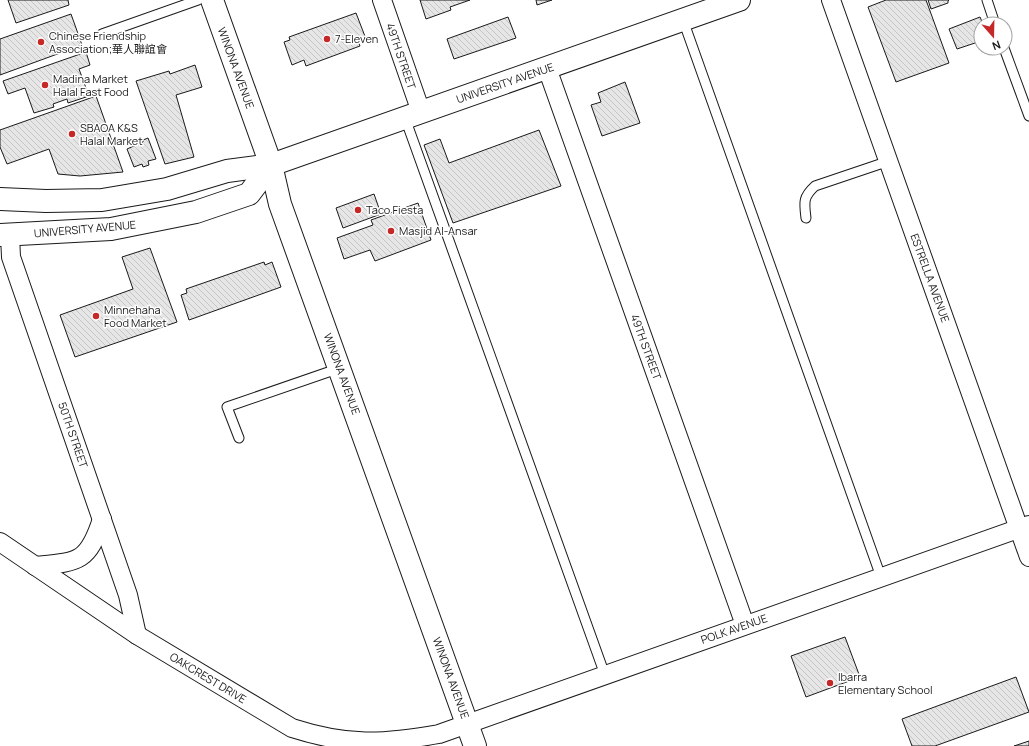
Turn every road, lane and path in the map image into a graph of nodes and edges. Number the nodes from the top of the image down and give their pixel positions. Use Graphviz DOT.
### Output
graph roads {
  1 [pos="198,0"];
  2 [pos="212,0"];
  3 [pos="382,0"];
  4 [pos="739,0"];
  5 [pos="831,0"];
  6 [pos="987,0"];
  7 [pos="992,16"];
  8 [pos="683,20"];
  9 [pos="102,34"];
  10 [pos="1007,56"];
  11 [pos="547,68"];
  12 [pos="413,115"];
  13 [pos="1029,116"];
  14 [pos="889,161"];
  15 [pos="271,165"];
  16 [pos="167,189"];
  17 [pos="0,199"];
  18 [pos="806,218"];
  19 [pos="111,229"];
  20 [pos="5,235"];
  21 [pos="340,368"];
  22 [pos="239,438"];
  23 [pos="102,519"];
  24 [pos="1024,527"];
  25 [pos="0,542"];
  26 [pos="1029,557"];
  27 [pos="35,566"];
  28 [pos="881,577"];
  29 [pos="745,625"];
  30 [pos="137,635"];
  31 [pos="605,675"];
  32 [pos="468,723"];
  33 [pos="439,734"];
  34 [pos="318,741"];
  35 [pos="476,746"];
  1 -- 9 [label="lane"];
  2 -- 15 [label="main road, WINONA AVENUE"];
  3 -- 12 [label="street, 49TH STREET"];
  4 -- 8 [label="main road, UNIVERSITY AVENUE"];
  5 -- 14 [label="street, ESTRELLA AVENUE"];
  6 -- 7 [label="lane"];
  8 -- 11 [label="main road, UNIVERSITY AVENUE"];
  8 -- 28 [label="lane"];
  10 -- 13 [label="lane"];
  11 -- 12 [label="main road, UNIVERSITY AVENUE"];
  11 -- 29 [label="street, 49TH STREET"];
  12 -- 15 [label="main road, UNIVERSITY AVENUE"];
  12 -- 31 [label="lane"];
  14 -- 18 [label="lane"];
  14 -- 24 [label="street, ESTRELLA AVENUE"];
  15 -- 16 [label="main road, UNIVERSITY AVENUE"];
  15 -- 19 [label="main road, UNIVERSITY AVENUE"];
  15 -- 21 [label="main road, WINONA AVENUE"];
  16 -- 17 [label="main road, UNIVERSITY AVENUE"];
  16 -- 19 [label="main road"];
  19 -- 20 [label="main road, UNIVERSITY AVENUE"];
  20 -- 23 [label="street, 50TH STREET"];
  21 -- 22 [label="lane"];
  21 -- 32 [label="main road, WINONA AVENUE"];
  23 -- 27 [label="street"];
  23 -- 30 [label="street, 50TH STREET"];
  24 -- 26 [label="street, ESTRELLA AVENUE"];
  24 -- 28 [label="street, POLK AVENUE"];
  25 -- 27 [label="street, OAKCREST DRIVE"];
  27 -- 30 [label="street, OAKCREST DRIVE"];
  28 -- 29 [label="street, POLK AVENUE"];
  29 -- 31 [label="street, POLK AVENUE"];
  30 -- 34 [label="street, OAKCREST DRIVE"];
  31 -- 32 [label="street, POLK AVENUE"];
  32 -- 33 [label="street, POLK AVENUE"];
  32 -- 35 [label="main road, WINONA AVENUE"];
  33 -- 34 [label="street, OAKCREST DRIVE"];
}
